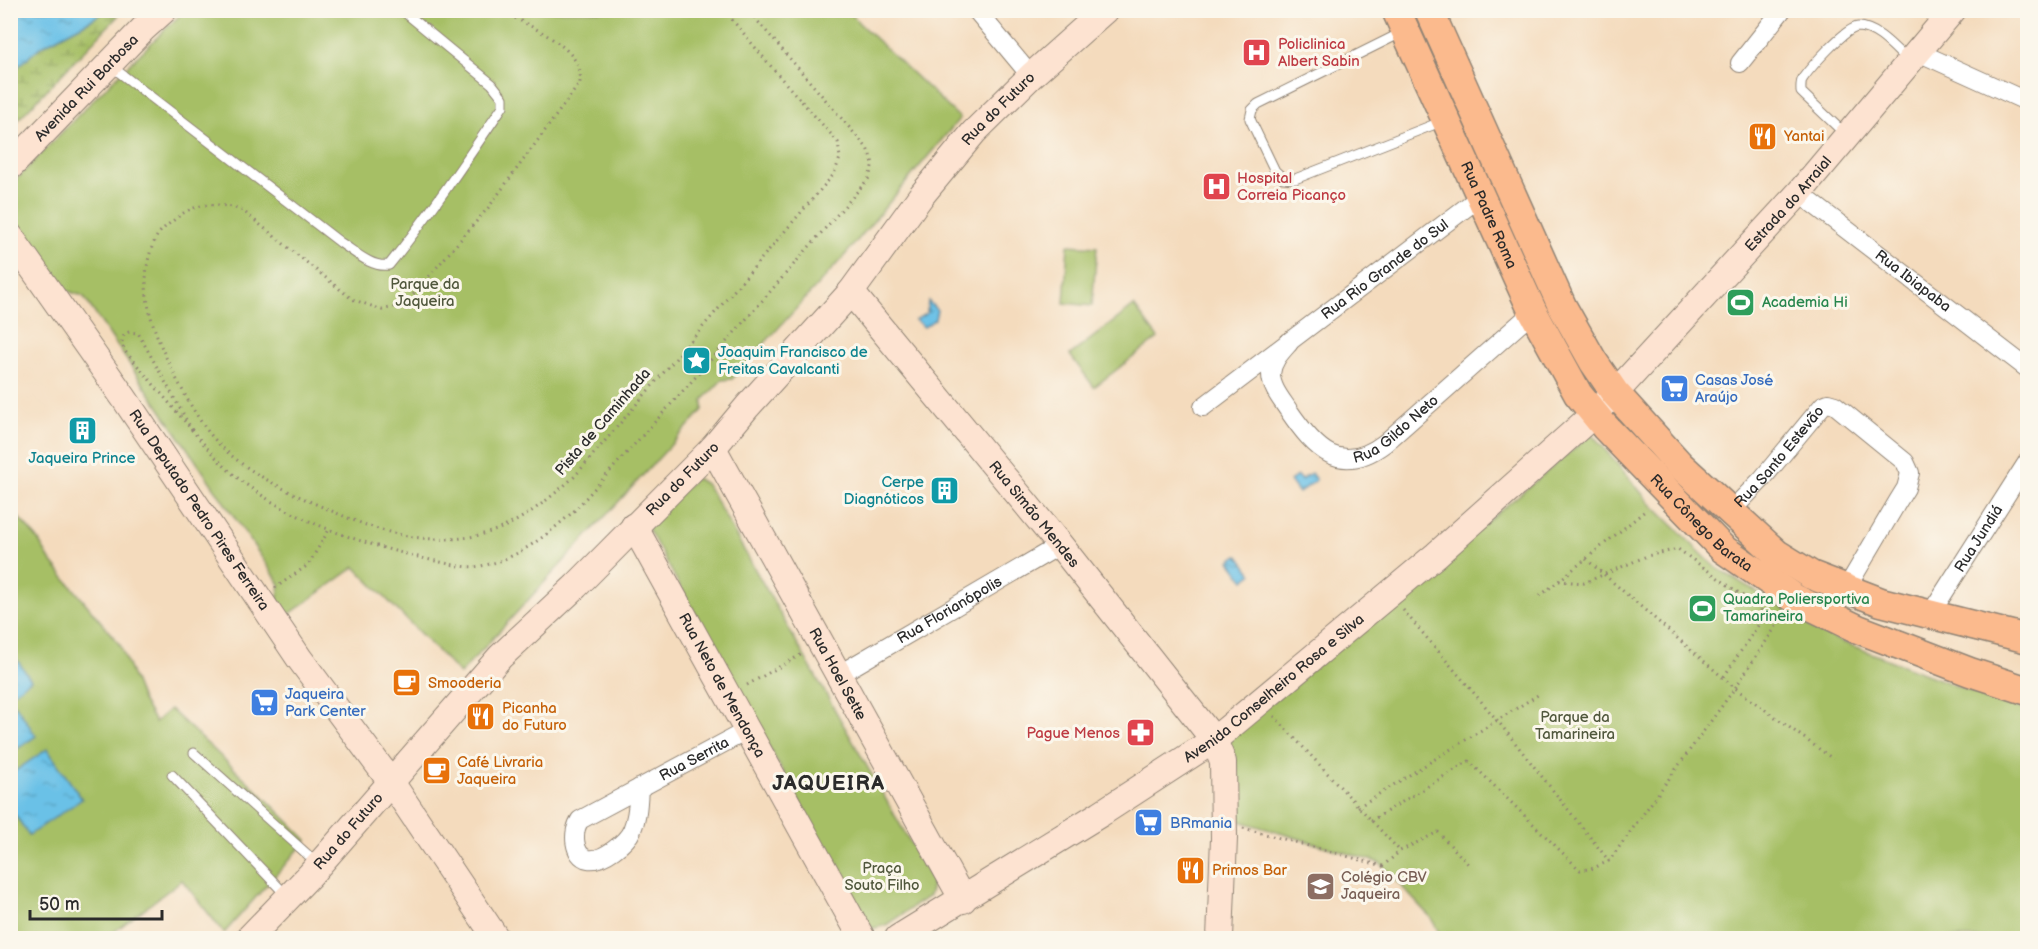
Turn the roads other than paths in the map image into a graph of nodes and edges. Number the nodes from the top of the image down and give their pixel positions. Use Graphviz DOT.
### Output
graph roads {
  1 [pos="164,10"];
  2 [pos="402,10"];
  3 [pos="976,10"];
  4 [pos="1105,10"];
  5 [pos="1429,10"];
  6 [pos="1782,10"];
  7 [pos="1953,10"];
  8 [pos="1401,21"];
  9 [pos="1914,58"];
  10 [pos="1740,63"];
  11 [pos="110,65"];
  12 [pos="1031,76"];
  13 [pos="2028,102"];
  14 [pos="1445,120"];
  15 [pos="1846,136"];
  16 [pos="10,167"];
  17 [pos="1799,193"];
  18 [pos="1480,197"];
  19 [pos="10,236"];
  20 [pos="850,292"];
  21 [pos="1533,312"];
  22 [pos="1289,343"];
  23 [pos="2028,369"];
  24 [pos="1271,374"];
  25 [pos="1615,393"];
  26 [pos="1203,407"];
  27 [pos="1594,414"];
  28 [pos="713,448"];
  29 [pos="2028,461"];
  30 [pos="1730,512"];
  31 [pos="634,526"];
  32 [pos="1060,545"];
  33 [pos="1846,589"];
  34 [pos="1929,615"];
  35 [pos="2028,639"];
  36 [pos="838,675"];
  37 [pos="2028,691"];
  38 [pos="748,730"];
  39 [pos="1214,740"];
  40 [pos="194,753"];
  41 [pos="172,775"];
  42 [pos="391,782"];
  43 [pos="639,788"];
  44 [pos="319,865"];
  45 [pos="288,897"];
  46 [pos="963,900"];
  47 [pos="249,939"];
  48 [pos="496,939"];
  49 [pos="862,939"];
  50 [pos="898,939"];
  51 [pos="1220,939"];
  1 -- 11 [label="street, Avenida Rui Barbosa"];
  2 -- 11 [label="lane"];
  3 -- 12 [label="street"];
  4 -- 12 [label="street, Rua do Futuro"];
  5 -- 25 [label="main road, Rua Padre Roma"];
  6 -- 10 [label="street"];
  7 -- 9 [label="street, Estrada do Arraial"];
  8 -- 14 [label="main road, Rua Padre Roma"];
  8 -- 14 [label="lane"];
  9 -- 13 [label="street"];
  9 -- 15 [label="street, Estrada do Arraial"];
  9 -- 15 [label="lane"];
  11 -- 16 [label="street, Avenida Rui Barbosa"];
  12 -- 20 [label="street, Rua do Futuro"];
  14 -- 18 [label="main road, Rua Padre Roma"];
  15 -- 17 [label="street, Estrada do Arraial"];
  17 -- 23 [label="street, Rua Ibiapaba"];
  17 -- 25 [label="street, Estrada do Arraial"];
  18 -- 21 [label="main road, Rua Padre Roma"];
  18 -- 22 [label="street, Rua Rio Grande do Sul"];
  19 -- 42 [label="street, Rua Deputado Pedro Pires Ferreira"];
  20 -- 28 [label="street, Rua do Futuro"];
  20 -- 32 [label="street, Rua Simão Mendes"];
  21 -- 24 [label="street, Rua Gildo Neto"];
  21 -- 27 [label="main road, Rua Padre Roma"];
  22 -- 24 [label="street, Rua Rio Grande do Sul"];
  22 -- 26 [label="street, Rua Rio Grande do Sul"];
  25 -- 27 [label="street, Avenida Conselheiro Rosa e Silva"];
  25 -- 30 [label="main road, Rua Cônego Barata"];
  27 -- 37 [label="main road, Rua Cônego Barata"];
  27 -- 39 [label="street, Avenida Conselheiro Rosa e Silva"];
  28 -- 31 [label="street, Rua do Futuro"];
  28 -- 36 [label="street, Rua Hoel Sette"];
  29 -- 34 [label="street, Rua Jundiá"];
  30 -- 33 [label="main road, Rua Cônego Barata"];
  30 -- 33 [label="street, Rua Santo Estevão"];
  31 -- 38 [label="street, Rua Neto de Mendonça"];
  31 -- 42 [label="street, Rua do Futuro"];
  32 -- 36 [label="street, Rua Florianópolis"];
  32 -- 39 [label="street, Rua Simão Mendes"];
  33 -- 34 [label="main road, Rua Cônego Barata"];
  34 -- 35 [label="main road, Rua Cônego Barata"];
  36 -- 46 [label="street, Rua Hoel Sette"];
  38 -- 43 [label="street, Rua Serrita"];
  38 -- 49 [label="street, Rua Neto de Mendonça"];
  39 -- 46 [label="street, Avenida Conselheiro Rosa e Silva"];
  39 -- 51 [label="street"];
  40 -- 44 [label="lane"];
  41 -- 45 [label="lane"];
  42 -- 44 [label="street, Rua do Futuro"];
  42 -- 48 [label="street, Rua Deputado Pedro Pires Ferreira"];
  44 -- 45 [label="street, Rua do Futuro"];
  45 -- 47 [label="street, Rua do Futuro"];
  46 -- 50 [label="street, Avenida Conselheiro Rosa e Silva"];
}
